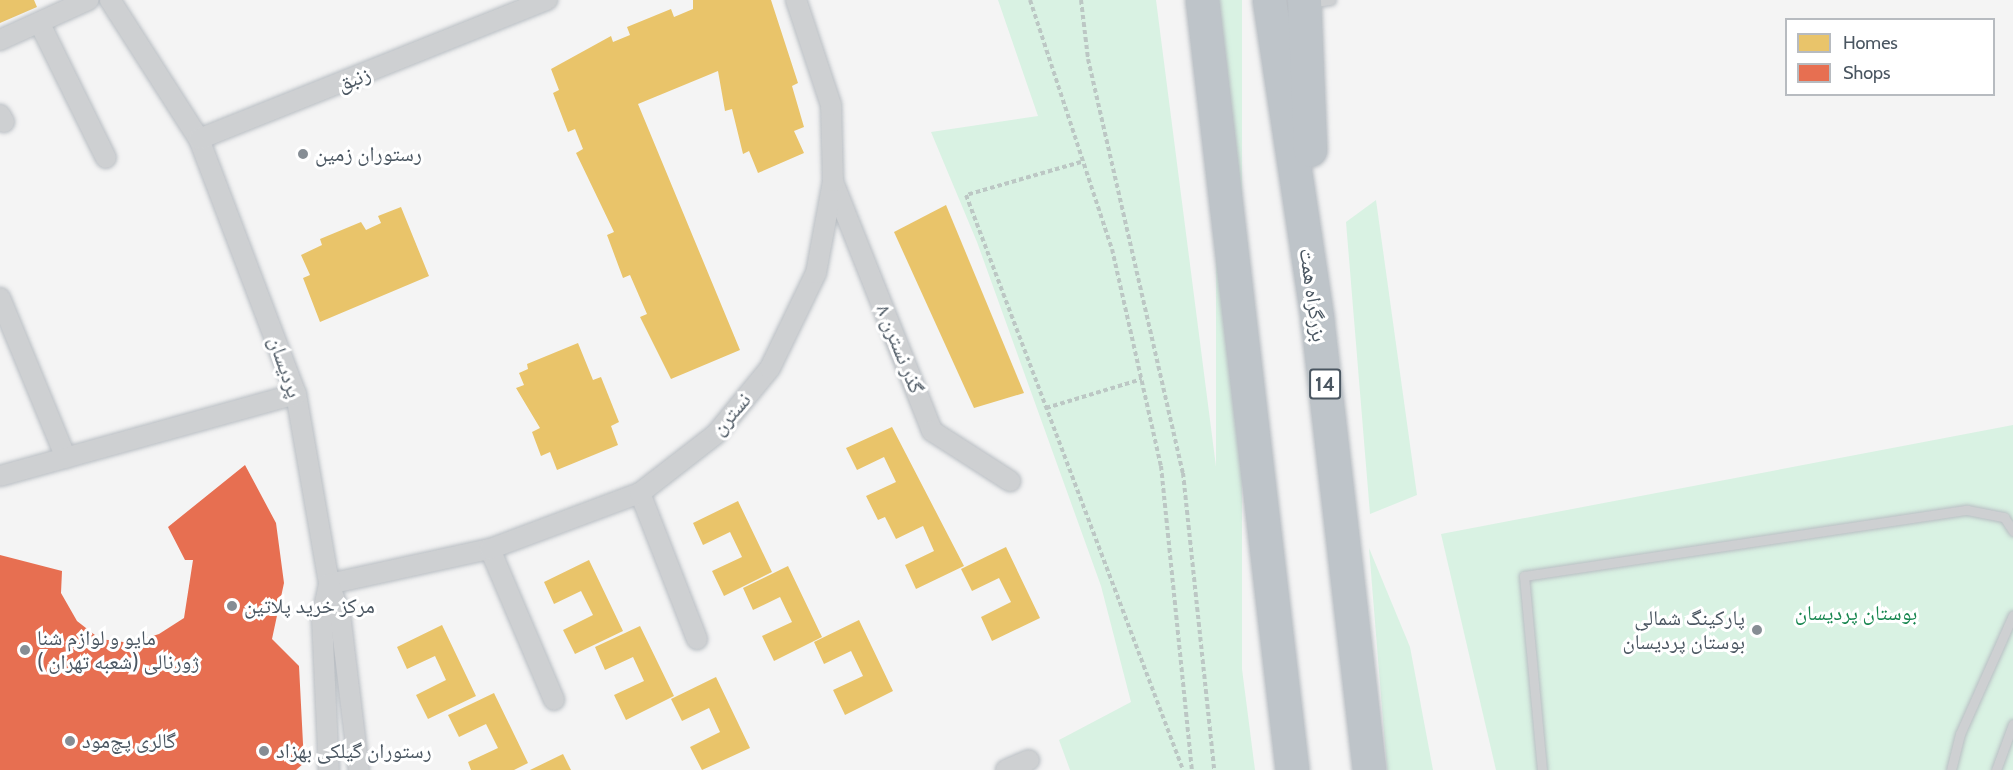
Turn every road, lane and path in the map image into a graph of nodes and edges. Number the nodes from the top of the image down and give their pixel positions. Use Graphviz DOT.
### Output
graph roads {
  1 [pos="88,0"];
  2 [pos="110,0"];
  3 [pos="547,0"];
  4 [pos="796,0"];
  5 [pos="1030,0"];
  6 [pos="1081,0"];
  7 [pos="1202,0"];
  8 [pos="1269,0"];
  9 [pos="1313,1"];
  10 [pos="504,8"];
  11 [pos="40,24"];
  12 [pos="0,40"];
  13 [pos="200,139"];
  14 [pos="106,158"];
  15 [pos="1082,162"];
  16 [pos="833,181"];
  17 [pos="0,298"];
  18 [pos="1317,319"];
  19 [pos="1142,379"];
  20 [pos="296,394"];
  21 [pos="1046,408"];
  22 [pos="66,458"];
  23 [pos="0,476"];
  24 [pos="1010,481"];
  25 [pos="640,493"];
  26 [pos="2013,531"];
  27 [pos="490,549"];
  28 [pos="329,584"];
  29 [pos="2013,615"];
  30 [pos="697,639"];
  31 [pos="554,700"];
  32 [pos="2013,724"];
  33 [pos="1029,760"];
  34 [pos="326,765"];
  35 [pos="359,770"];
  36 [pos="1006,770"];
  37 [pos="1183,770"];
  38 [pos="1192,770"];
  39 [pos="1214,770"];
  40 [pos="1292,770"];
  41 [pos="1369,770"];
  42 [pos="1542,770"];
  43 [pos="1951,770"];
  44 [pos="1996,770"];
  1 -- 11 [label="street"];
  2 -- 13 [label="street, پردیسان"];
  3 -- 10 [label="street, زنبق"];
  4 -- 16 [label="street, نسترن"];
  5 -- 15 [label="path"];
  6 -- 39 [label="path"];
  7 -- 40 [label="highway"];
  8 -- 18 [label="highway, بزرگراه همت / 14"];
  9 -- 18 [label="highway"];
  10 -- 13 [label="street, زنبق"];
  11 -- 12 [label="street"];
  11 -- 14 [label="street"];
  13 -- 20 [label="street, پردیسان"];
  15 -- 19 [label="path"];
  15 -- 21 [label="path"];
  16 -- 24 [label="street, گذر نسترن ۸"];
  16 -- 25 [label="street, نسترن"];
  17 -- 22 [label="street"];
  18 -- 41 [label="highway, بزرگراه همت / 14"];
  19 -- 21 [label="path"];
  19 -- 38 [label="path"];
  20 -- 22 [label="street"];
  20 -- 28 [label="street, پردیسان"];
  21 -- 37 [label="path"];
  22 -- 23 [label="street"];
  25 -- 27 [label="street, نسترن"];
  25 -- 30 [label="street"];
  26 -- 42 [label="lane"];
  27 -- 28 [label="street, نسترن"];
  27 -- 31 [label="street"];
  28 -- 34 [label="street, پردیسان"];
  28 -- 35 [label="street"];
  29 -- 43 [label="lane"];
  32 -- 44 [label="lane"];
  33 -- 36 [label="street"];
}
